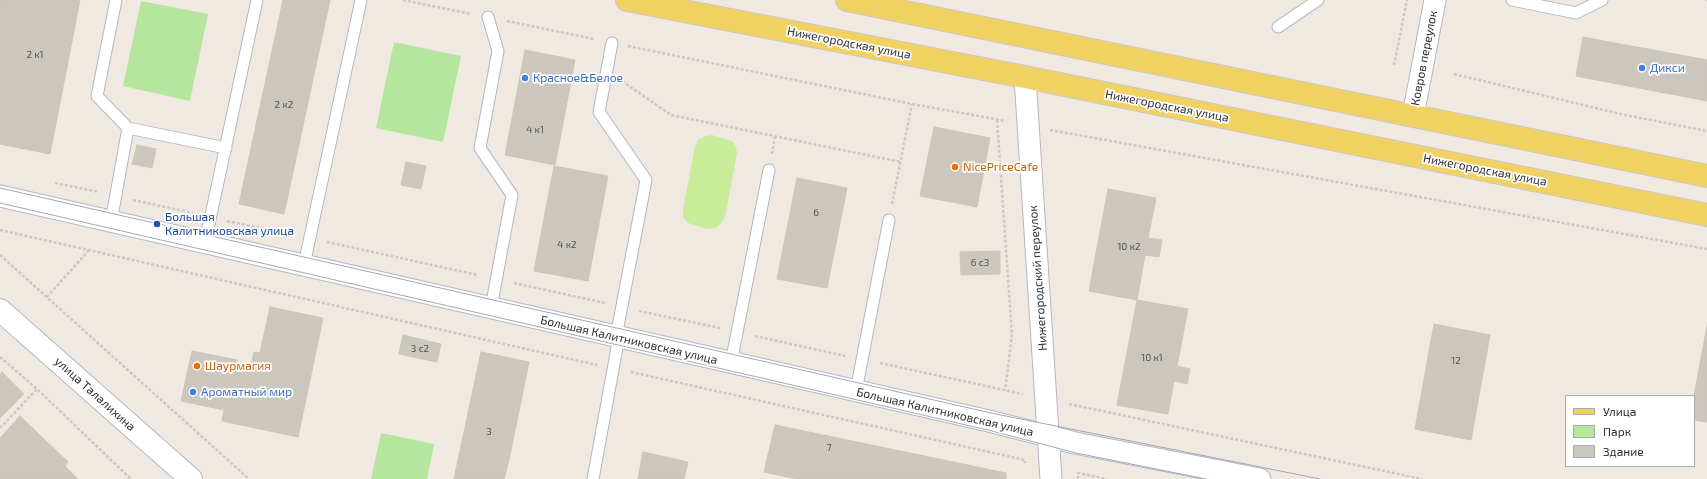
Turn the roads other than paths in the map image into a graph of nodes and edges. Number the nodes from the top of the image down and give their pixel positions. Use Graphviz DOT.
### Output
graph roads {
  1 [pos="116,0"];
  2 [pos="257,0"];
  3 [pos="361,0"];
  4 [pos="627,0"];
  5 [pos="847,0"];
  6 [pos="1318,0"];
  7 [pos="1435,0"];
  8 [pos="1512,0"];
  9 [pos="1602,0"];
  10 [pos="910,6"];
  11 [pos="488,17"];
  12 [pos="1278,27"];
  13 [pos="612,43"];
  14 [pos="1025,77"];
  15 [pos="1413,116"];
  16 [pos="128,128"];
  17 [pos="226,148"];
  18 [pos="769,170"];
  19 [pos="1707,176"];
  20 [pos="0,196"];
  21 [pos="1707,215"];
  22 [pos="889,220"];
  23 [pos="111,222"];
  24 [pos="205,243"];
  25 [pos="304,266"];
  26 [pos="491,308"];
  27 [pos="0,310"];
  28 [pos="618,337"];
  29 [pos="731,363"];
  30 [pos="856,391"];
  31 [pos="1049,437"];
  32 [pos="191,479"];
  33 [pos="593,479"];
  34 [pos="1051,479"];
  35 [pos="1260,479"];
  1 -- 16 [label="lane"];
  2 -- 17 [label="lane"];
  3 -- 25 [label="lane"];
  4 -- 14 [label="main road, Нижегородская улица"];
  5 -- 10 [label="main road"];
  6 -- 12 [label="lane"];
  7 -- 15 [label="street, Ковров переулок"];
  8 -- 9 [label="lane"];
  10 -- 15 [label="main road"];
  11 -- 26 [label="lane"];
  13 -- 28 [label="lane"];
  14 -- 21 [label="main road, Нижегородская улица"];
  14 -- 31 [label="street, Нижегородский переулок"];
  15 -- 19 [label="main road"];
  16 -- 17 [label="lane"];
  16 -- 23 [label="lane"];
  17 -- 24 [label="lane"];
  18 -- 29 [label="lane"];
  20 -- 23 [label="street, Большая Калитниковская улица"];
  22 -- 30 [label="lane"];
  23 -- 24 [label="street, Большая Калитниковская улица"];
  24 -- 25 [label="street, Большая Калитниковская улица"];
  25 -- 26 [label="street, Большая Калитниковская улица"];
  26 -- 28 [label="street, Большая Калитниковская улица"];
  27 -- 32 [label="street, улица Талалихина"];
  28 -- 29 [label="street, Большая Калитниковская улица"];
  28 -- 33 [label="lane"];
  29 -- 30 [label="street, Большая Калитниковская улица"];
  30 -- 31 [label="street, Большая Калитниковская улица"];
  31 -- 34 [label="street, Нижегородский переулок"];
  31 -- 35 [label="street, Большая Калитниковская улица"];
}
